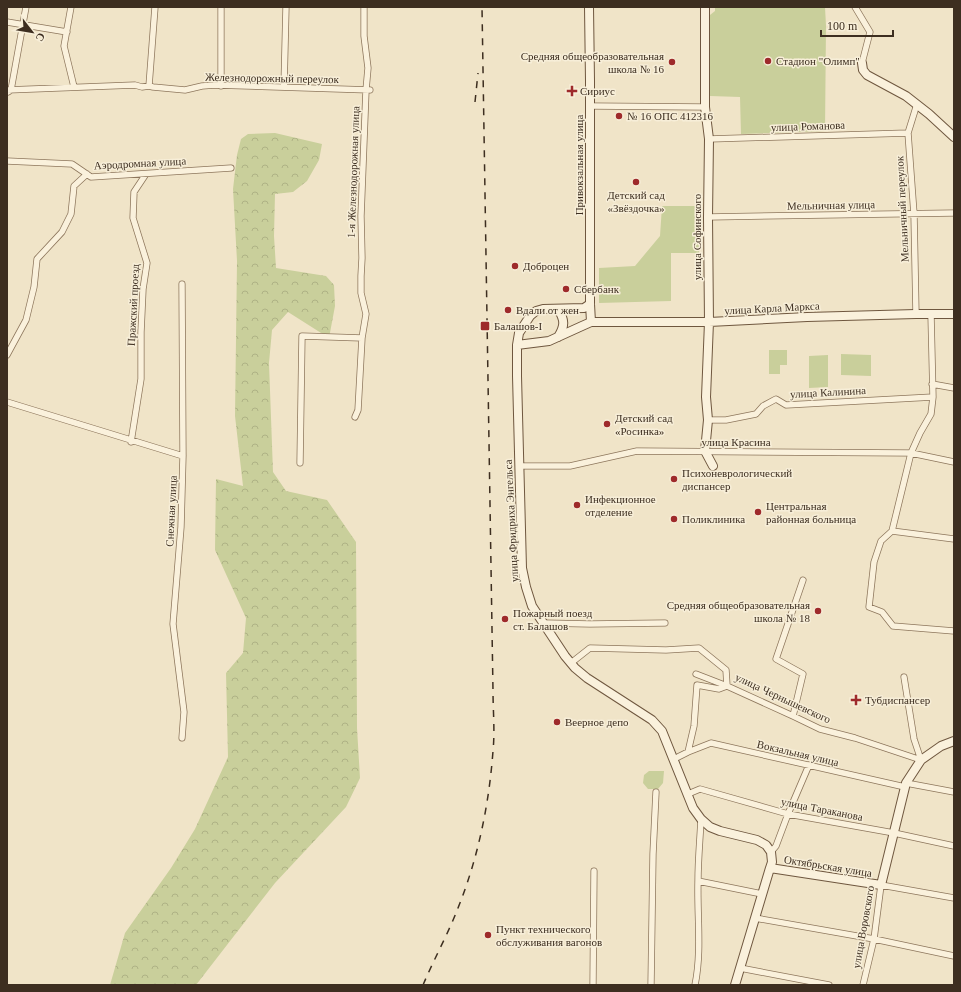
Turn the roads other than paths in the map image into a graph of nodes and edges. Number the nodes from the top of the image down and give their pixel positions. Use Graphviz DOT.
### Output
graph roads {
  1 [pos="26,7"];
  2 [pos="71,7"];
  3 [pos="155,7"];
  4 [pos="221,7"];
  5 [pos="286,7"];
  6 [pos="364,7"];
  7 [pos="589,7"];
  8 [pos="705,7"];
  9 [pos="855,7"];
  10 [pos="7,22"];
  11 [pos="23,25"];
  12 [pos="67,32"];
  13 [pos="862,63"];
  14 [pos="149,86"];
  15 [pos="221,86"];
  16 [pos="74,87"];
  17 [pos="284,87"];
  18 [pos="368,90"];
  19 [pos="8,91"];
  20 [pos="917,104"];
  21 [pos="590,106"];
  22 [pos="705,107"];
  23 [pos="908,133"];
  24 [pos="954,137"];
  25 [pos="709,139"];
  26 [pos="7,161"];
  27 [pos="230,168"];
  28 [pos="87,174"];
  29 [pos="146,174"];
  30 [pos="954,213"];
  31 [pos="914,214"];
  32 [pos="708,217"];
  33 [pos="182,284"];
  34 [pos="590,304"];
  35 [pos="558,309"];
  36 [pos="916,314"];
  37 [pos="954,314"];
  38 [pos="931,315"];
  39 [pos="591,322"];
  40 [pos="709,322"];
  41 [pos="362,338"];
  42 [pos="557,338"];
  43 [pos="517,345"];
  44 [pos="7,356"];
  45 [pos="932,384"];
  46 [pos="954,388"];
  47 [pos="932,397"];
  48 [pos="7,402"];
  49 [pos="355,417"];
  50 [pos="708,420"];
  51 [pos="131,441"];
  52 [pos="706,451"];
  53 [pos="911,453"];
  54 [pos="183,456"];
  55 [pos="954,462"];
  56 [pos="300,464"];
  57 [pos="519,466"];
  58 [pos="713,466"];
  59 [pos="892,531"];
  60 [pos="954,539"];
  61 [pos="803,580"];
  62 [pos="543,623"];
  63 [pos="665,623"];
  64 [pos="954,631"];
  65 [pos="571,663"];
  66 [pos="696,674"];
  67 [pos="904,677"];
  68 [pos="727,686"];
  69 [pos="793,716"];
  70 [pos="182,738"];
  71 [pos="954,741"];
  72 [pos="688,752"];
  73 [pos="674,759"];
  74 [pos="921,760"];
  75 [pos="809,765"];
  76 [pos="905,785"];
  77 [pos="656,792"];
  78 [pos="954,792"];
  79 [pos="688,794"];
  80 [pos="788,814"];
  81 [pos="701,819"];
  82 [pos="894,833"];
  83 [pos="954,846"];
  84 [pos="771,852"];
  85 [pos="770,868"];
  86 [pos="594,871"];
  87 [pos="698,881"];
  88 [pos="881,885"];
  89 [pos="762,894"];
  90 [pos="954,898"];
  91 [pos="755,918"];
  92 [pos="874,939"];
  93 [pos="954,956"];
  94 [pos="740,968"];
  95 [pos="593,985"];
  96 [pos="651,985"];
  97 [pos="695,985"];
  98 [pos="735,985"];
  99 [pos="829,985"];
  100 [pos="863,985"];
  1 -- 11 [label="street"];
  2 -- 12 [label="street"];
  3 -- 14 [label="street"];
  4 -- 15 [label="street"];
  5 -- 17 [label="street"];
  6 -- 18 [label="street, 1-я Железнодорожная улица"];
  7 -- 21 [label="main road, Привокзальная улица"];
  8 -- 22 [label="main road, улица Софинского"];
  9 -- 13 [label="street"];
  10 -- 11 [label="street"];
  11 -- 12 [label="street"];
  11 -- 19 [label="street"];
  12 -- 16 [label="street"];
  13 -- 20 [label="main road"];
  14 -- 15 [label="street, Железнодорожный переулок"];
  14 -- 16 [label="street, Железнодорожный переулок"];
  15 -- 17 [label="street, Железнодорожный переулок"];
  16 -- 19 [label="street, Железнодорожный переулок"];
  17 -- 18 [label="street, Железнодорожный переулок"];
  18 -- 41 [label="street, 1-я Железнодорожная улица"];
  20 -- 23 [label="street, Мельничный переулок"];
  20 -- 24 [label="main road"];
  21 -- 22 [label="street"];
  21 -- 34 [label="main road, Привокзальная улица"];
  22 -- 25 [label="main road, улица Софинского"];
  23 -- 25 [label="street, улица Романова"];
  23 -- 31 [label="street, Мельничный переулок"];
  25 -- 32 [label="main road, улица Софинского"];
  26 -- 28 [label="street, Аэродромная улица"];
  27 -- 29 [label="street, Аэродромная улица"];
  28 -- 29 [label="street, Аэродромная улица"];
  28 -- 44 [label="street"];
  29 -- 51 [label="street, Пражский проезд"];
  30 -- 31 [label="street, Мельничная улица"];
  31 -- 32 [label="street, Мельничная улица"];
  31 -- 36 [label="street, Мельничный переулок"];
  32 -- 40 [label="main road, улица Софинского"];
  33 -- 54 [label="street, Снежная улица"];
  34 -- 35 [label="main road, улица Фридриха Энгельса"];
  34 -- 39 [label="main road, Привокзальная улица"];
  35 -- 42 [label="main road"];
  35 -- 43 [label="main road, улица Фридриха Энгельса"];
  36 -- 38 [label="main road, улица Карла Маркса"];
  36 -- 40 [label="main road, улица Карла Маркса"];
  37 -- 38 [label="main road, улица Карла Маркса"];
  38 -- 45 [label="street"];
  39 -- 40 [label="main road, улица Карла Маркса"];
  39 -- 42 [label="main road"];
  40 -- 50 [label="main road, улица Софинского"];
  41 -- 49 [label="street, 1-я Железнодорожная улица"];
  41 -- 56 [label="street"];
  42 -- 43 [label="main road"];
  43 -- 57 [label="main road, улица Фридриха Энгельса"];
  45 -- 46 [label="street"];
  45 -- 47 [label="street"];
  47 -- 50 [label="street, улица Калинина"];
  47 -- 53 [label="street"];
  48 -- 51 [label="street"];
  50 -- 52 [label="main road, улица Софинского"];
  51 -- 54 [label="street"];
  52 -- 53 [label="street, улица Красина"];
  52 -- 57 [label="street, улица Красина"];
  52 -- 58 [label="main road, улица Софинского"];
  53 -- 55 [label="street, улица Красина"];
  53 -- 59 [label="street"];
  54 -- 70 [label="street, Снежная улица"];
  57 -- 62 [label="main road, улица Фридриха Энгельса"];
  59 -- 60 [label="street"];
  59 -- 64 [label="street"];
  61 -- 69 [label="street"];
  62 -- 63 [label="street"];
  62 -- 65 [label="main road, улица Фридриха Энгельса"];
  65 -- 68 [label="street, улица Чернышевского"];
  65 -- 73 [label="main road, улица Фридриха Энгельса"];
  66 -- 68 [label="street"];
  67 -- 74 [label="street"];
  68 -- 69 [label="street, улица Чернышевского"];
  68 -- 72 [label="street"];
  69 -- 74 [label="street, улица Чернышевского"];
  71 -- 74 [label="main road"];
  72 -- 73 [label="street, Вокзальная улица"];
  72 -- 75 [label="street, Вокзальная улица"];
  73 -- 79 [label="main road, улица Фридриха Энгельса"];
  74 -- 76 [label="main road, улица Воровского"];
  75 -- 76 [label="street, Вокзальная улица"];
  75 -- 80 [label="street"];
  76 -- 78 [label="street, Вокзальная улица"];
  76 -- 82 [label="main road, улица Воровского"];
  77 -- 96 [label="street"];
  79 -- 80 [label="street, улица Тараканова"];
  79 -- 81 [label="main road, улица Фридриха Энгельса"];
  80 -- 82 [label="street, улица Тараканова"];
  80 -- 84 [label="street"];
  81 -- 84 [label="main road, Октябрьская улица"];
  81 -- 87 [label="street"];
  82 -- 83 [label="street, улица Тараканова"];
  82 -- 88 [label="main road, улица Воровского"];
  84 -- 85 [label="main road, Октябрьская улица"];
  85 -- 88 [label="main road, Октябрьская улица"];
  85 -- 89 [label="main road"];
  86 -- 95 [label="street"];
  87 -- 89 [label="street"];
  87 -- 97 [label="street"];
  88 -- 90 [label="street, Октябрьская улица"];
  88 -- 92 [label="street, улица Воровского"];
  89 -- 91 [label="main road"];
  91 -- 92 [label="street"];
  91 -- 94 [label="main road"];
  92 -- 93 [label="street"];
  92 -- 100 [label="street, улица Воровского"];
  94 -- 98 [label="main road"];
  94 -- 99 [label="street"];
}
